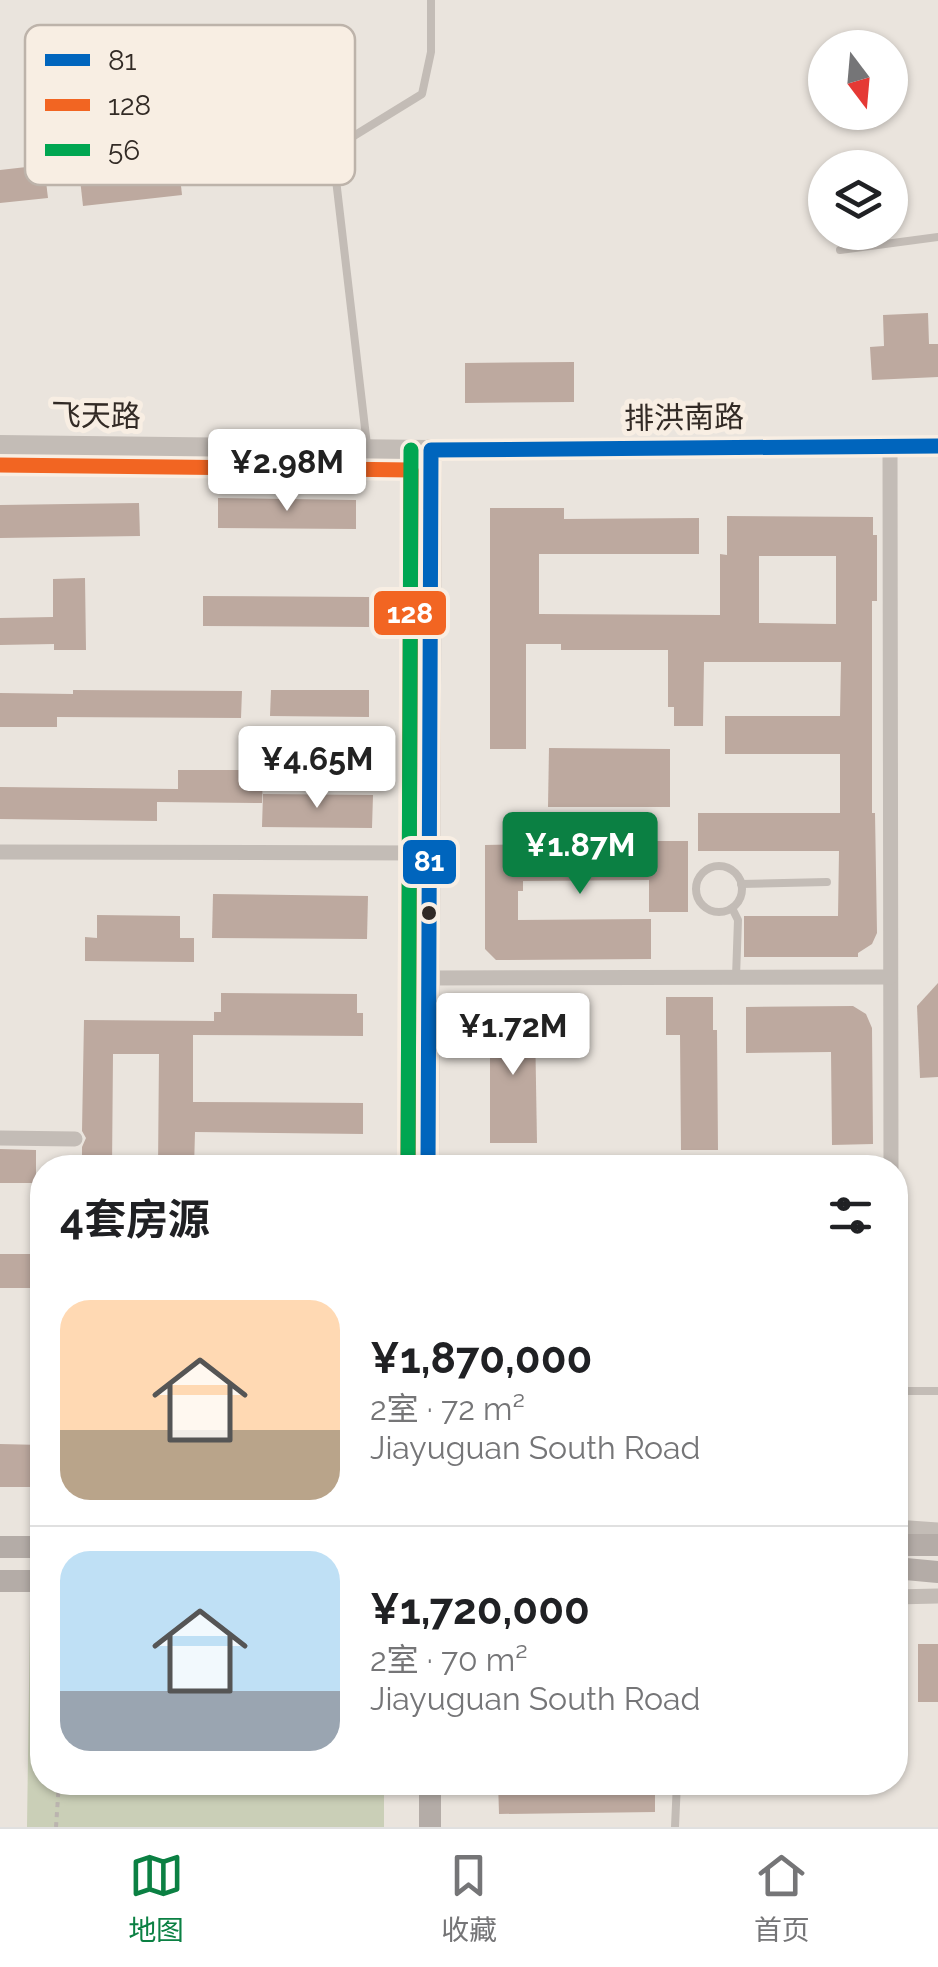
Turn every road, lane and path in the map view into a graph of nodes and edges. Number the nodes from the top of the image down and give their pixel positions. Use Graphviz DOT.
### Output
graph roads {
  1 [pos="431,0"];
  2 [pos="355,135"];
  3 [pos="337,185"];
  4 [pos="938,237"];
  5 [pos="908,241"];
  6 [pos="0,446"];
  7 [pos="890,446"];
  8 [pos="938,446"];
  9 [pos="368,450"];
  10 [pos="431,450"];
  11 [pos="0,852"];
  12 [pos="428,852"];
  13 [pos="827,882"];
  14 [pos="741,884"];
  15 [pos="732,908"];
  16 [pos="736,977"];
  17 [pos="890,977"];
  18 [pos="428,978"];
  19 [pos="0,1138"];
  20 [pos="75,1139"];
  21 [pos="428,1155"];
  22 [pos="890,1155"];
  23 [pos="908,1391"];
  24 [pos="938,1391"];
  25 [pos="908,1528"];
  26 [pos="938,1530"];
  27 [pos="908,1545"];
  28 [pos="938,1545"];
  29 [pos="30,1546"];
  30 [pos="0,1547"];
  31 [pos="908,1569"];
  32 [pos="938,1572"];
  33 [pos="0,1581"];
  34 [pos="30,1581"];
  35 [pos="938,1596"];
  36 [pos="908,1597"];
  37 [pos="58,1795"];
  38 [pos="430,1795"];
  39 [pos="676,1795"];
  40 [pos="56,1827"];
  41 [pos="430,1827"];
  42 [pos="675,1827"];
  1 -- 2 [label="lane"];
  3 -- 9 [label="lane"];
  4 -- 5 [label="lane"];
  6 -- 9 [label="street, 飞天路"];
  7 -- 8 [label="street, 排洪南路"];
  7 -- 10 [label="street, 排洪南路"];
  7 -- 17 [label="street"];
  9 -- 10 [label="street, 飞天路"];
  10 -- 12 [label="main road"];
  11 -- 12 [label="street"];
  12 -- 18 [label="main road"];
  13 -- 14 [label="lane"];
  14 -- 15 [label="lane"];
  14 -- 15 [label="lane"];
  15 -- 16 [label="lane"];
  16 -- 17 [label="street"];
  16 -- 18 [label="street"];
  17 -- 22 [label="street"];
  18 -- 21 [label="main road"];
  19 -- 20 [label="street"];
  23 -- 24 [label="lane"];
  25 -- 26 [label="street"];
  27 -- 28 [label="main road"];
  29 -- 30 [label="main road"];
  31 -- 32 [label="main road"];
  33 -- 34 [label="main road"];
  35 -- 36 [label="street"];
  37 -- 40 [label="path"];
  38 -- 41 [label="main road"];
  39 -- 42 [label="lane"];
}
